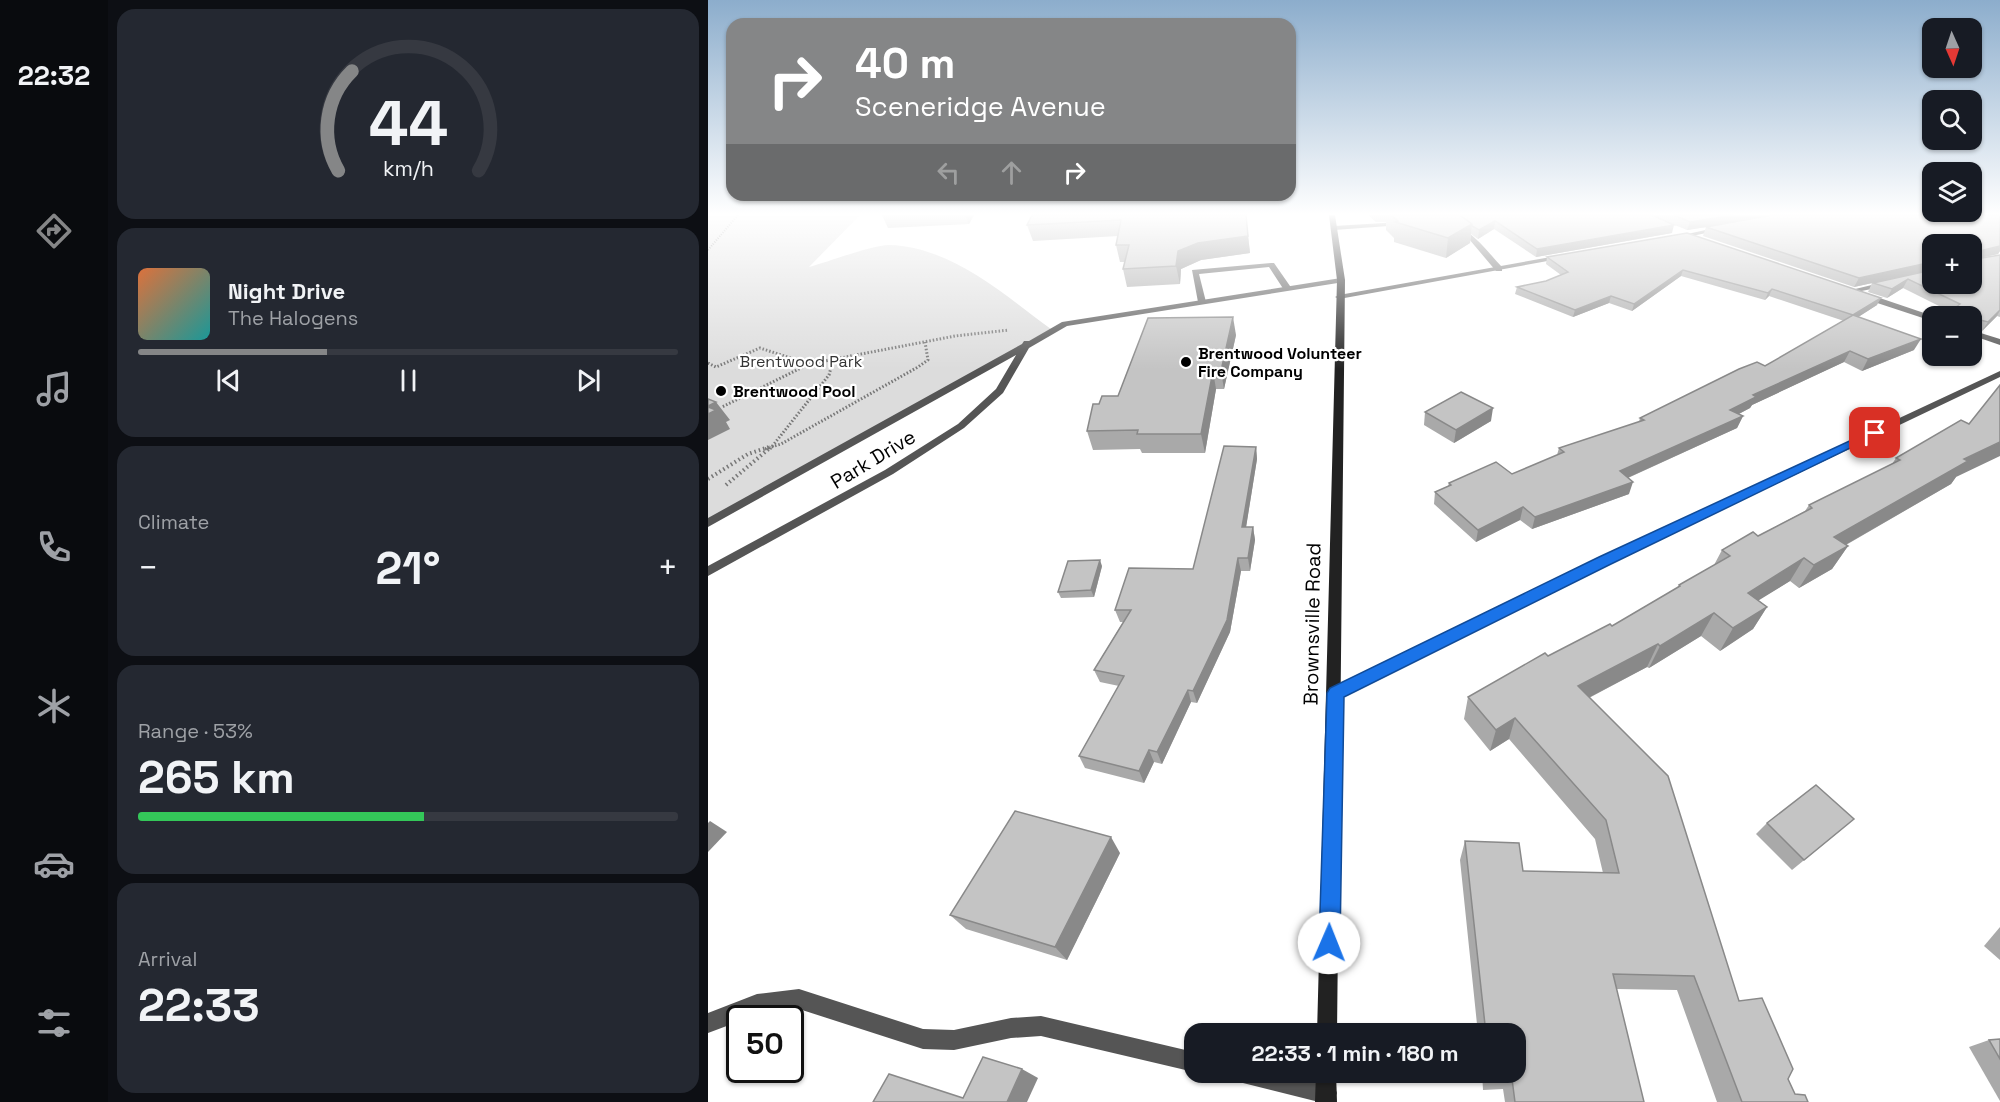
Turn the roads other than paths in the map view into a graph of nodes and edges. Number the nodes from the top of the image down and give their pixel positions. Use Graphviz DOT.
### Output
graph roads {
  1 [pos="1258,266"];
  2 [pos="1273,266"];
  3 [pos="1339,266"];
  4 [pos="1497,266"];
  5 [pos="1513,266"];
  6 [pos="1499,269"];
  7 [pos="1341,280"];
  8 [pos="1897,281"];
  9 [pos="1287,288"];
  10 [pos="1840,288"];
  11 [pos="1851,291"];
  12 [pos="1339,297"];
  13 [pos="1202,302"];
  14 [pos="1922,316"];
  15 [pos="1982,336"];
  16 [pos="2000,342"];
  17 [pos="1027,343"];
  18 [pos="2000,374"];
  19 [pos="708,524"];
  20 [pos="708,572"];
  21 [pos="1335,693"];
  22 [pos="708,1023"];
  23 [pos="1327,1023"];
  24 [pos="1184,1060"];
  25 [pos="1295,1083"];
  26 [pos="1326,1089"];
  1 -- 13 [label="street"];
  2 -- 9 [label="street"];
  3 -- 7 [label="main road, Brownsville Road"];
  4 -- 6 [label="street"];
  5 -- 6 [label="street"];
  6 -- 12 [label="street"];
  7 -- 9 [label="street, Park Drive"];
  7 -- 12 [label="main road, Brownsville Road"];
  8 -- 11 [label="street"];
  9 -- 13 [label="street, Park Drive"];
  10 -- 11 [label="street"];
  11 -- 14 [label="street"];
  12 -- 21 [label="main road, Brownsville Road"];
  13 -- 17 [label="street, Park Drive"];
  15 -- 16 [label="street"];
  17 -- 19 [label="street, Park Drive"];
  17 -- 20 [label="street, Park Drive"];
  18 -- 21 [label="street"];
  21 -- 23 [label="main road, Brownsville Road"];
  22 -- 24 [label="street"];
  25 -- 26 [label="street"];
}
